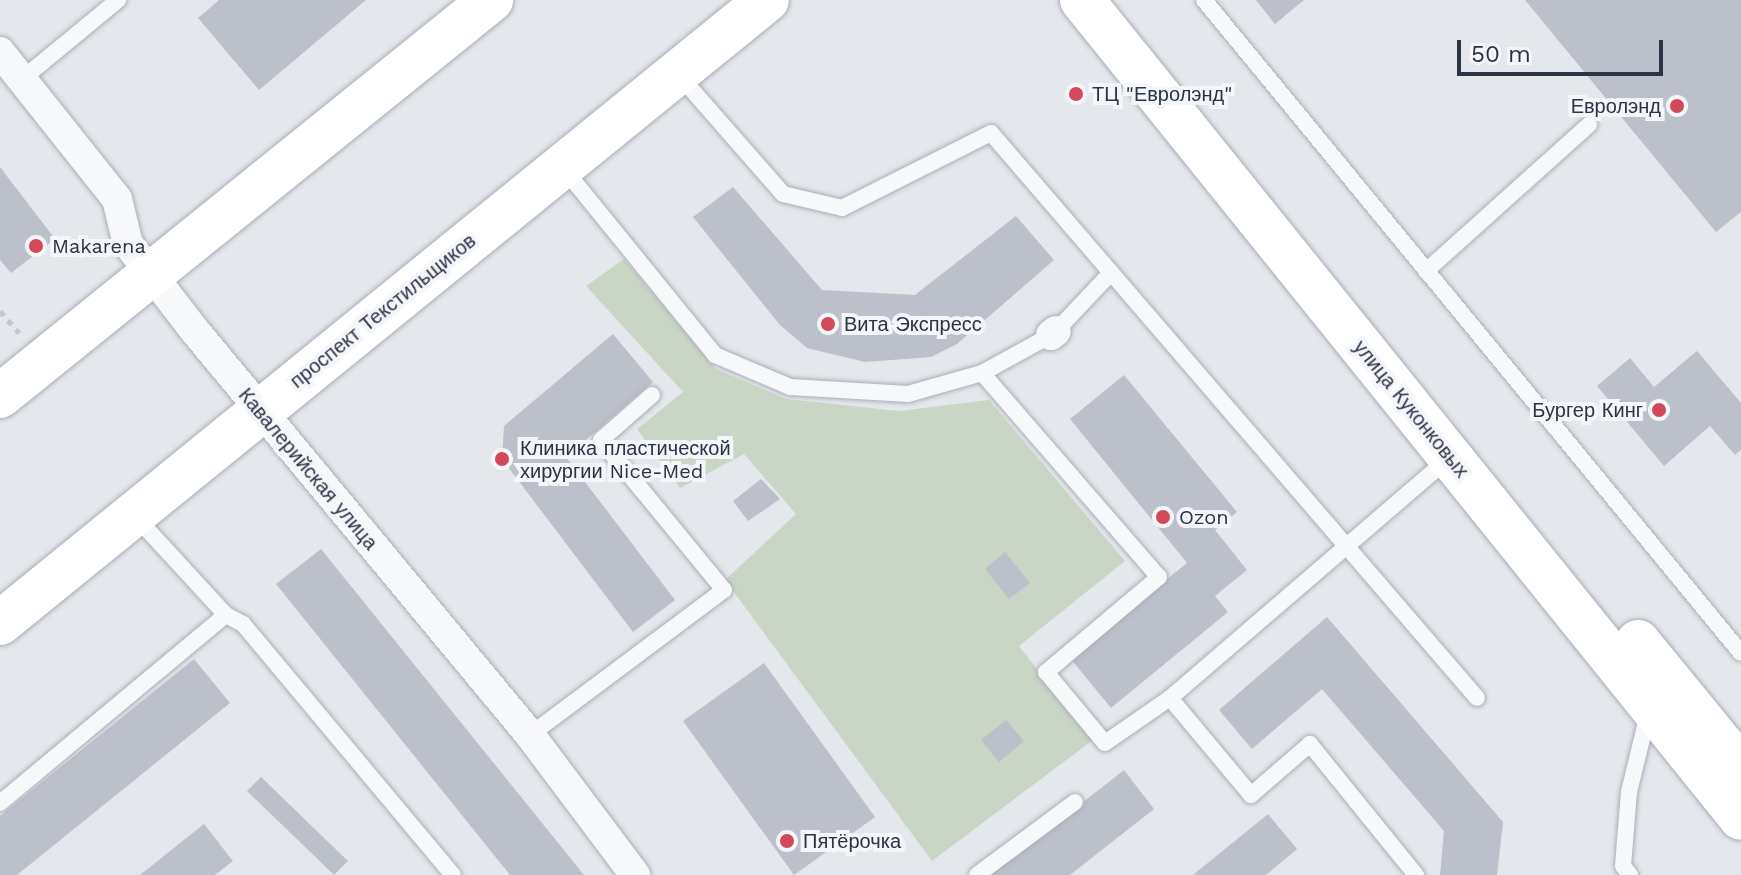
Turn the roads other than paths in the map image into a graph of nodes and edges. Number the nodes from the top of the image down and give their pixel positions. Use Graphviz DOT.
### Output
graph roads {
  1 [pos="118,0"];
  2 [pos="491,0"];
  3 [pos="767,0"];
  4 [pos="1082,0"];
  5 [pos="1117,0"];
  6 [pos="1204,0"];
  7 [pos="0,52"];
  8 [pos="677,73"];
  9 [pos="21,80"];
  10 [pos="1589,125"];
  11 [pos="562,167"];
  12 [pos="1426,271"];
  13 [pos="151,274"];
  14 [pos="1108,276"];
  15 [pos="982,373"];
  16 [pos="652,395"];
  17 [pos="0,396"];
  18 [pos="259,412"];
  19 [pos="1450,457"];
  20 [pos="134,514"];
  21 [pos="1344,548"];
  22 [pos="226,615"];
  23 [pos="0,623"];
  24 [pos="1741,653"];
  25 [pos="1170,698"];
  26 [pos="1477,698"];
  27 [pos="1650,705"];
  28 [pos="530,735"];
  29 [pos="1741,768"];
  30 [pos="1075,802"];
  31 [pos="0,803"];
  32 [pos="1741,818"];
  33 [pos="453,875"];
  34 [pos="635,875"];
  35 [pos="977,875"];
  36 [pos="1416,875"];
  37 [pos="1630,875"];
  1 -- 9 [label="lane"];
  2 -- 13 [label="main road"];
  3 -- 8 [label="main road, проспект Текстильщиков"];
  4 -- 19 [label="main road, улица Куконковых"];
  5 -- 29 [label="main road, улица Куконковых"];
  6 -- 12 [label="lane"];
  7 -- 9 [label="street, Кавалерийская улица"];
  8 -- 11 [label="main road, проспект Текстильщиков"];
  8 -- 14 [label="lane"];
  9 -- 13 [label="street, Кавалерийская улица"];
  10 -- 12 [label="lane"];
  11 -- 15 [label="lane"];
  11 -- 18 [label="main road, проспект Текстильщиков"];
  12 -- 24 [label="lane"];
  13 -- 17 [label="main road"];
  13 -- 18 [label="street, Кавалерийская улица"];
  14 -- 15 [label="lane"];
  14 -- 21 [label="lane"];
  15 -- 25 [label="lane"];
  16 -- 28 [label="lane"];
  18 -- 20 [label="main road, проспект Текстильщиков"];
  18 -- 28 [label="street, Кавалерийская улица"];
  19 -- 21 [label="lane"];
  19 -- 27 [label="main road, улица Куконковых"];
  20 -- 22 [label="lane"];
  20 -- 23 [label="main road, проспект Текстильщиков"];
  21 -- 25 [label="lane"];
  21 -- 26 [label="lane"];
  22 -- 31 [label="lane"];
  22 -- 33 [label="lane"];
  25 -- 36 [label="lane"];
  27 -- 32 [label="main road, улица Куконковых"];
  27 -- 37 [label="lane"];
  28 -- 34 [label="street, Кавалерийская улица"];
  30 -- 35 [label="lane"];
}
